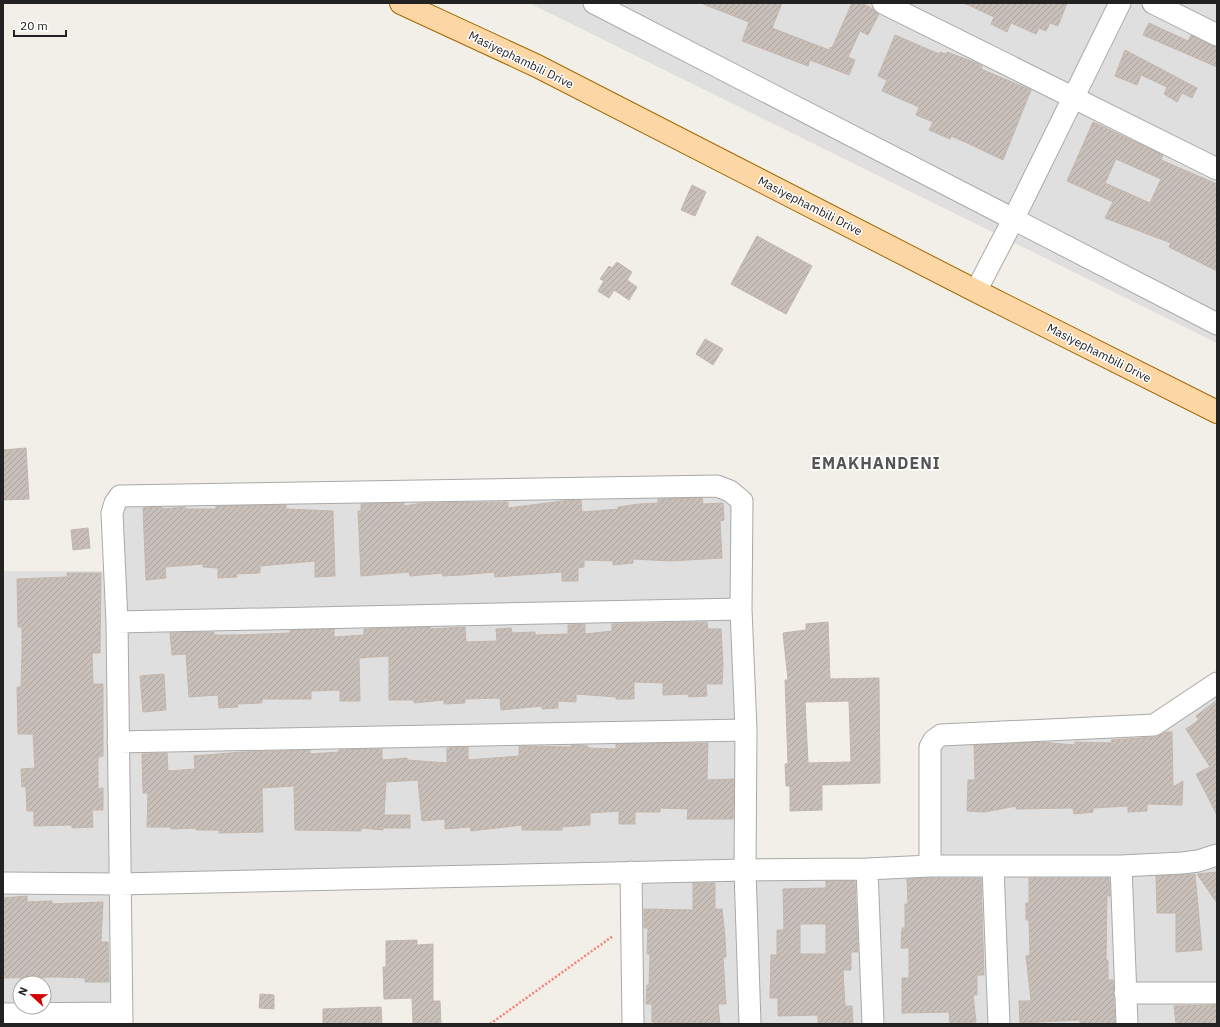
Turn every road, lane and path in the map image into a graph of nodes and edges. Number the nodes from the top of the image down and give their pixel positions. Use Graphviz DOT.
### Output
graph roads {
  1 [pos="401,3"];
  2 [pos="594,3"];
  3 [pos="883,3"];
  4 [pos="1120,3"];
  5 [pos="1153,3"];
  6 [pos="622,9"];
  7 [pos="1217,35"];
  8 [pos="1073,97"];
  9 [pos="1217,169"];
  10 [pos="1014,218"];
  11 [pos="976,291"];
  12 [pos="1217,324"];
  13 [pos="1217,412"];
  14 [pos="741,609"];
  15 [pos="117,622"];
  16 [pos="1217,683"];
  17 [pos="746,730"];
  18 [pos="118,742"];
  19 [pos="1217,855"];
  20 [pos="930,866"];
  21 [pos="1121,866"];
  22 [pos="993,867"];
  23 [pos="867,869"];
  24 [pos="745,870"];
  25 [pos="631,872"];
  26 [pos="3,883"];
  27 [pos="120,884"];
  28 [pos="632,923"];
  29 [pos="1217,993"];
  30 [pos="1125,994"];
  31 [pos="3,1014"];
  32 [pos="121,1018"];
  33 [pos="490,1024"];
  34 [pos="633,1024"];
  35 [pos="750,1024"];
  36 [pos="873,1024"];
  37 [pos="999,1024"];
  38 [pos="1127,1024"];
  1 -- 11 [label="main road, Masiyephambili Drive"];
  2 -- 6 [label="street"];
  3 -- 8 [label="street"];
  4 -- 8 [label="street"];
  5 -- 7 [label="street"];
  6 -- 10 [label="street"];
  8 -- 9 [label="street"];
  8 -- 10 [label="street"];
  10 -- 11 [label="street"];
  10 -- 12 [label="street"];
  11 -- 13 [label="main road, Masiyephambili Drive"];
  14 -- 15 [label="street"];
  14 -- 15 [label="street"];
  14 -- 17 [label="street"];
  15 -- 18 [label="street"];
  16 -- 20 [label="street"];
  17 -- 18 [label="street"];
  17 -- 24 [label="street"];
  18 -- 27 [label="street"];
  19 -- 21 [label="street"];
  20 -- 22 [label="street"];
  20 -- 23 [label="street"];
  21 -- 22 [label="street"];
  21 -- 30 [label="street"];
  22 -- 37 [label="street"];
  23 -- 24 [label="street"];
  23 -- 36 [label="street"];
  24 -- 25 [label="street"];
  24 -- 35 [label="street"];
  25 -- 27 [label="street"];
  25 -- 28 [label="street"];
  26 -- 27 [label="street"];
  27 -- 32 [label="street"];
  28 -- 33 [label="path"];
  28 -- 34 [label="street"];
  29 -- 30 [label="street"];
  30 -- 38 [label="street"];
  31 -- 32 [label="street"];
}
